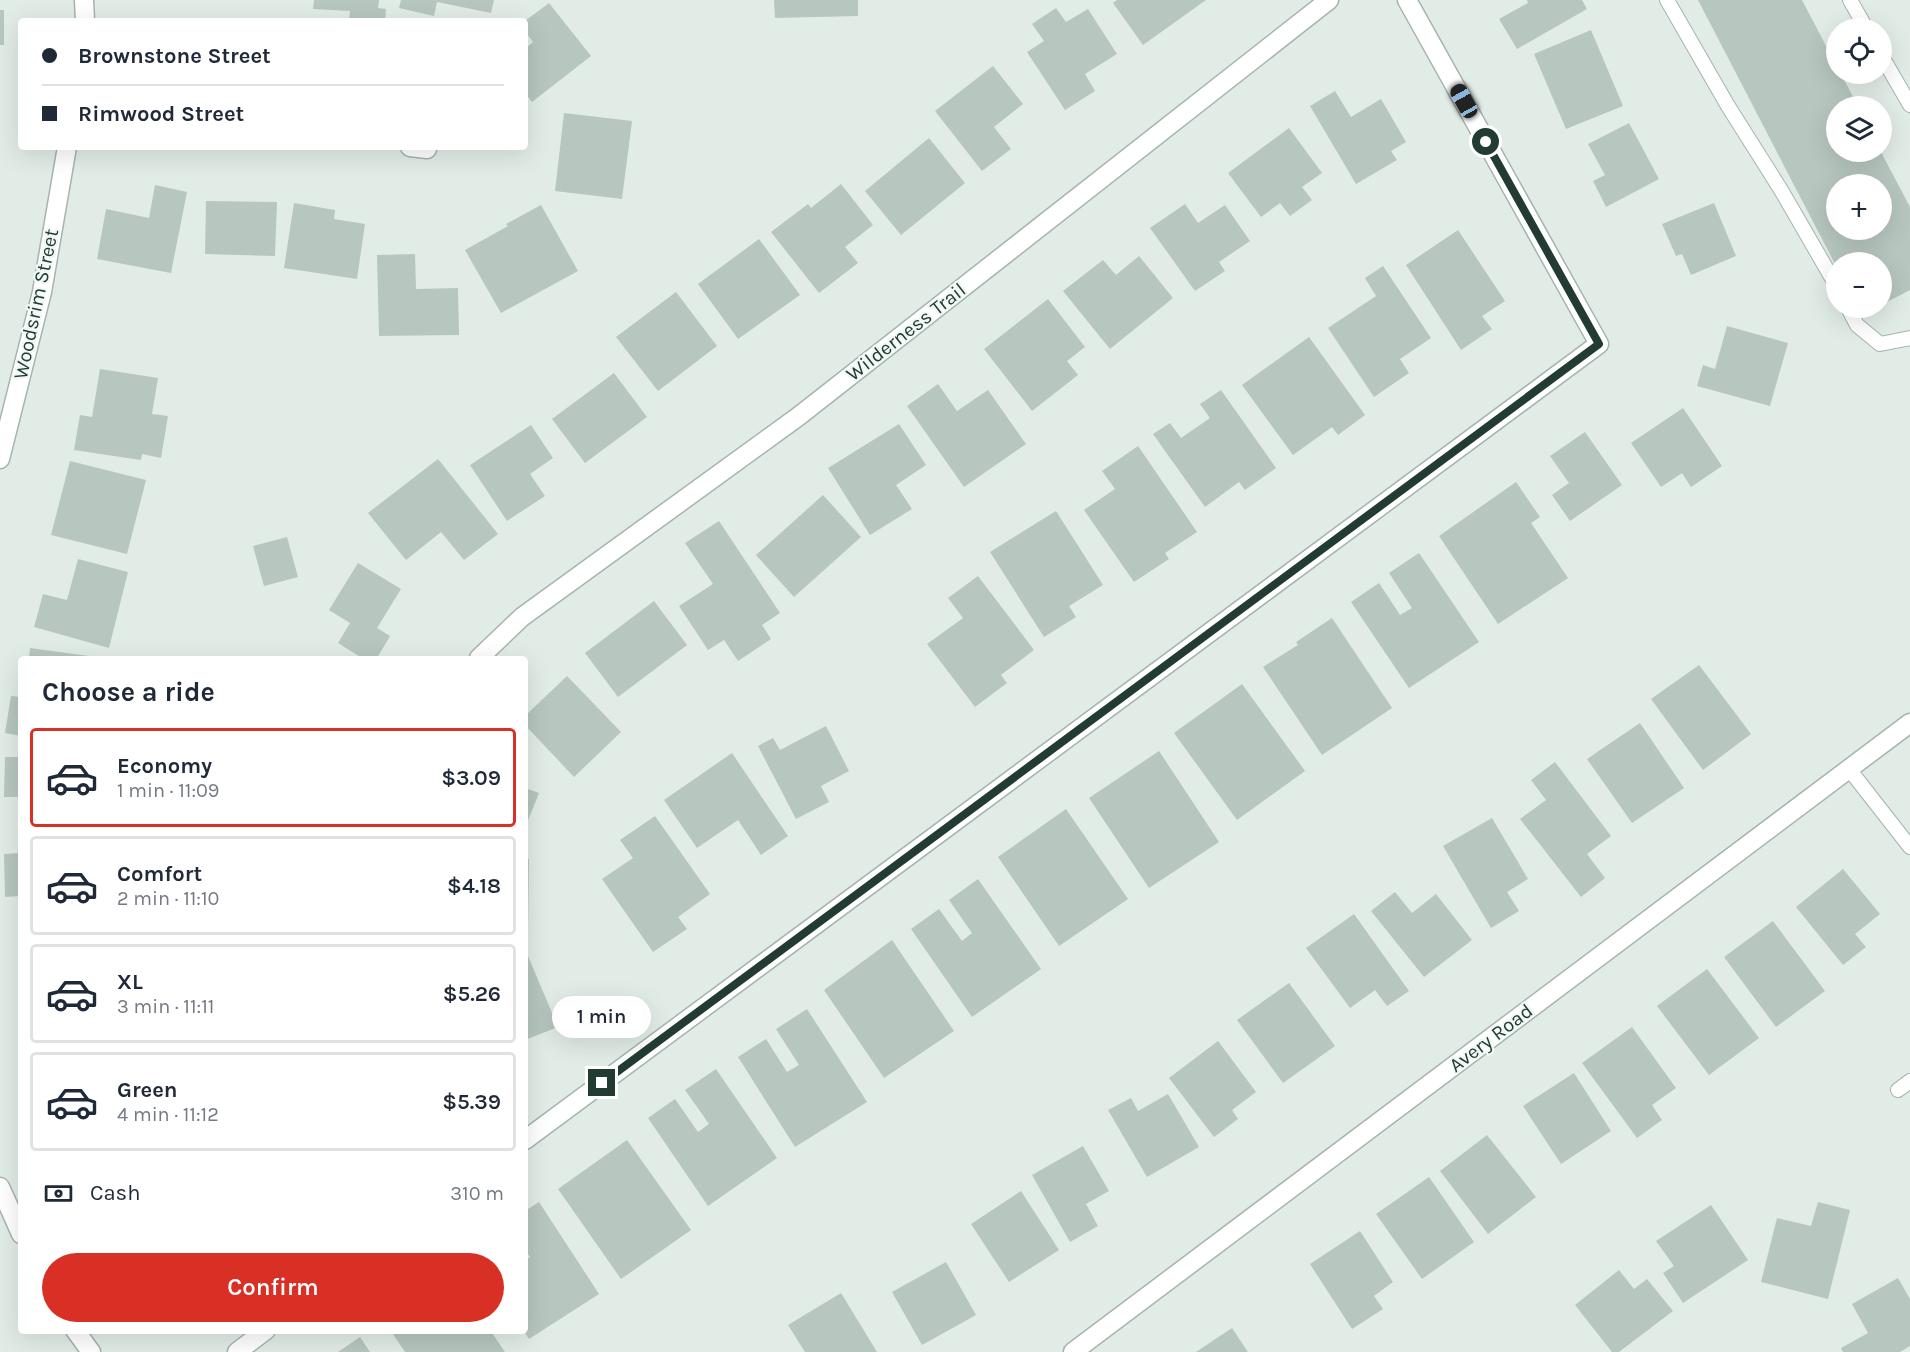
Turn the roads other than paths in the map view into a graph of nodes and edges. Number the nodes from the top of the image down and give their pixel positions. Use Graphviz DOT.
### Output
graph roads {
  1 [pos="84,0"];
  2 [pos="1329,0"];
  3 [pos="1407,0"];
  4 [pos="1667,0"];
  5 [pos="1850,0"];
  6 [pos="85,18"];
  7 [pos="1860,18"];
  8 [pos="1892,74"];
  9 [pos="1910,104"];
  10 [pos="66,150"];
  11 [pos="1826,268"];
  12 [pos="1853,318"];
  13 [pos="1910,338"];
  14 [pos="0,459"];
  15 [pos="480,656"];
  16 [pos="1910,723"];
  17 [pos="1849,769"];
  18 [pos="1910,847"];
  19 [pos="1910,1081"];
  20 [pos="1898,1090"];
  21 [pos="528,1138"];
  22 [pos="0,1187"];
  23 [pos="18,1227"];
  24 [pos="78,1334"];
  25 [pos="261,1334"];
  26 [pos="1075,1351"];
  27 [pos="91,1352"];
  28 [pos="237,1352"];
  1 -- 6 [label="street"];
  2 -- 15 [label="street, Wilderness Trail"];
  3 -- 21 [label="street"];
  4 -- 11 [label="lane"];
  5 -- 7 [label="lane"];
  8 -- 9 [label="lane"];
  10 -- 14 [label="street, Woodsrim Street"];
  12 -- 13 [label="lane"];
  16 -- 17 [label="street, Avery Road"];
  17 -- 18 [label="lane"];
  17 -- 26 [label="street, Avery Road"];
  19 -- 20 [label="lane"];
  22 -- 23 [label="street"];
  24 -- 27 [label="street"];
  25 -- 28 [label="street"];
}
